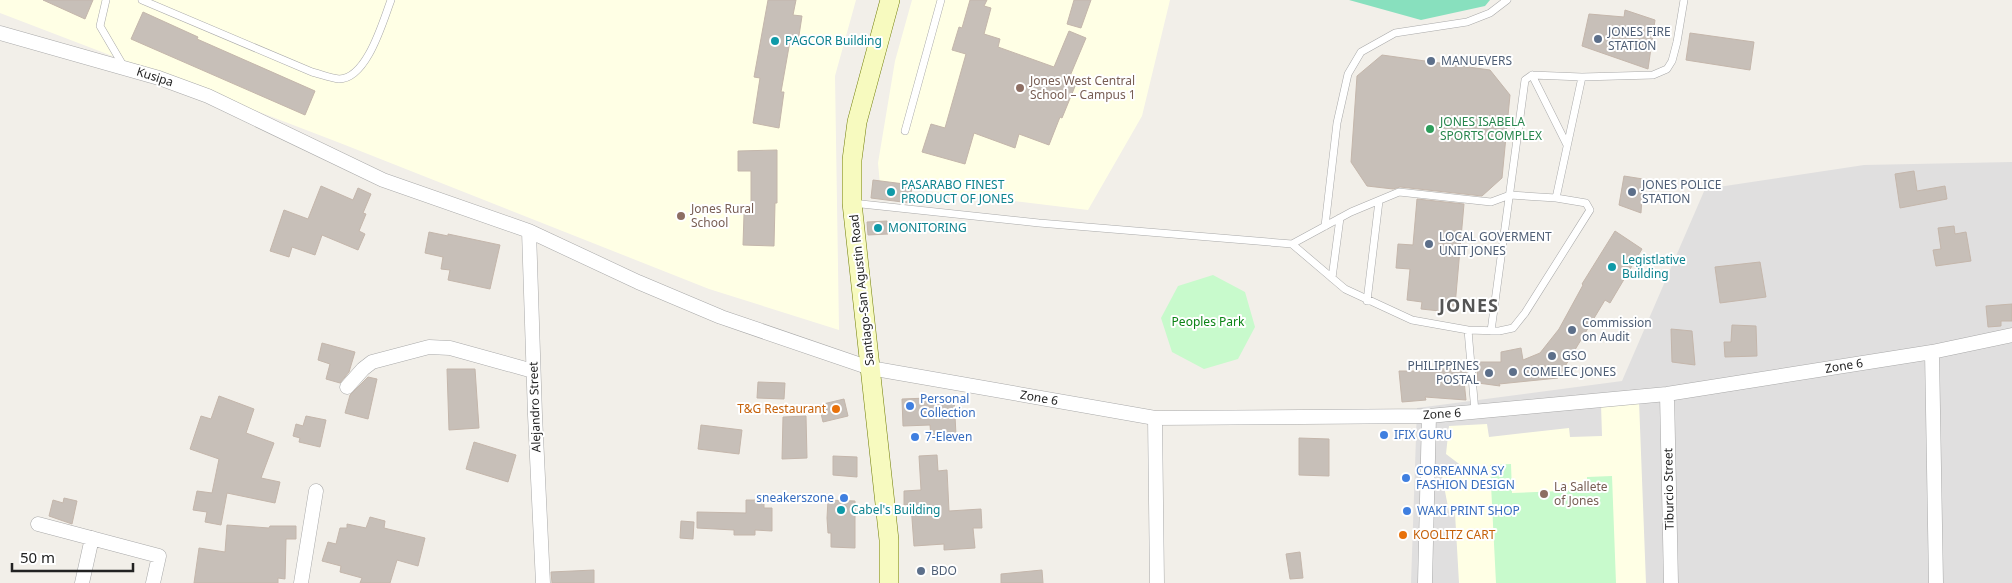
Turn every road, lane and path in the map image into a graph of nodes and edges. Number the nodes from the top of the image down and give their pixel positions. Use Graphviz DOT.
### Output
graph roads {
  1 [pos="106,0"];
  2 [pos="142,0"];
  3 [pos="391,0"];
  4 [pos="890,0"];
  5 [pos="941,0"];
  6 [pos="1506,0"];
  7 [pos="1684,0"];
  8 [pos="0,33"];
  9 [pos="124,68"];
  10 [pos="1532,74"];
  11 [pos="1582,77"];
  12 [pos="905,131"];
  13 [pos="1567,145"];
  14 [pos="1510,195"];
  15 [pos="1556,198"];
  16 [pos="1379,201"];
  17 [pos="852,203"];
  18 [pos="1340,218"];
  19 [pos="1325,226"];
  20 [pos="529,231"];
  21 [pos="1292,244"];
  22 [pos="1332,278"];
  23 [pos="1368,301"];
  24 [pos="1468,330"];
  25 [pos="1491,330"];
  26 [pos="2012,335"];
  27 [pos="1932,352"];
  28 [pos="870,368"];
  29 [pos="533,371"];
  30 [pos="347,387"];
  31 [pos="1667,394"];
  32 [pos="1475,412"];
  33 [pos="1429,416"];
  34 [pos="1155,418"];
  35 [pos="316,491"];
  36 [pos="38,524"];
  37 [pos="92,538"];
  38 [pos="82,583"];
  39 [pos="153,583"];
  40 [pos="301,583"];
  41 [pos="544,583"];
  42 [pos="889,583"];
  43 [pos="1157,583"];
  44 [pos="1425,583"];
  45 [pos="1671,583"];
  46 [pos="1936,583"];
  1 -- 9 [label="lane"];
  2 -- 3 [label="lane"];
  4 -- 17 [label="main road, Santiago-San Agustin Road"];
  5 -- 12 [label="lane"];
  6 -- 19 [label="lane"];
  7 -- 11 [label="lane"];
  8 -- 9 [label="street, Kusipa"];
  9 -- 20 [label="street, Kusipa"];
  10 -- 11 [label="lane"];
  10 -- 13 [label="lane"];
  10 -- 14 [label="lane"];
  11 -- 13 [label="lane"];
  13 -- 15 [label="lane"];
  14 -- 15 [label="lane"];
  14 -- 16 [label="lane"];
  14 -- 25 [label="lane"];
  15 -- 25 [label="lane"];
  16 -- 18 [label="lane"];
  16 -- 23 [label="lane"];
  17 -- 21 [label="lane"];
  17 -- 28 [label="main road, Santiago-San Agustin Road"];
  18 -- 19 [label="lane"];
  18 -- 22 [label="lane"];
  19 -- 21 [label="lane"];
  20 -- 28 [label="street, Zone 6"];
  20 -- 29 [label="street, Alejandro Street"];
  21 -- 22 [label="lane"];
  22 -- 23 [label="lane"];
  23 -- 24 [label="lane"];
  24 -- 25 [label="lane"];
  24 -- 32 [label="lane"];
  26 -- 27 [label="street, Zone 6"];
  27 -- 31 [label="street, Zone 6"];
  27 -- 46 [label="street"];
  28 -- 34 [label="street, Zone 6"];
  28 -- 42 [label="main road, Santiago-San Agustin Road"];
  29 -- 30 [label="street"];
  29 -- 41 [label="street, Alejandro Street"];
  31 -- 32 [label="street, Zone 6"];
  31 -- 45 [label="street, Tiburcio Street"];
  32 -- 33 [label="street, Zone 6"];
  33 -- 34 [label="street, Zone 6"];
  33 -- 44 [label="street"];
  34 -- 43 [label="street"];
  35 -- 40 [label="street"];
  36 -- 37 [label="street"];
  37 -- 38 [label="street"];
  37 -- 39 [label="street"];
}
